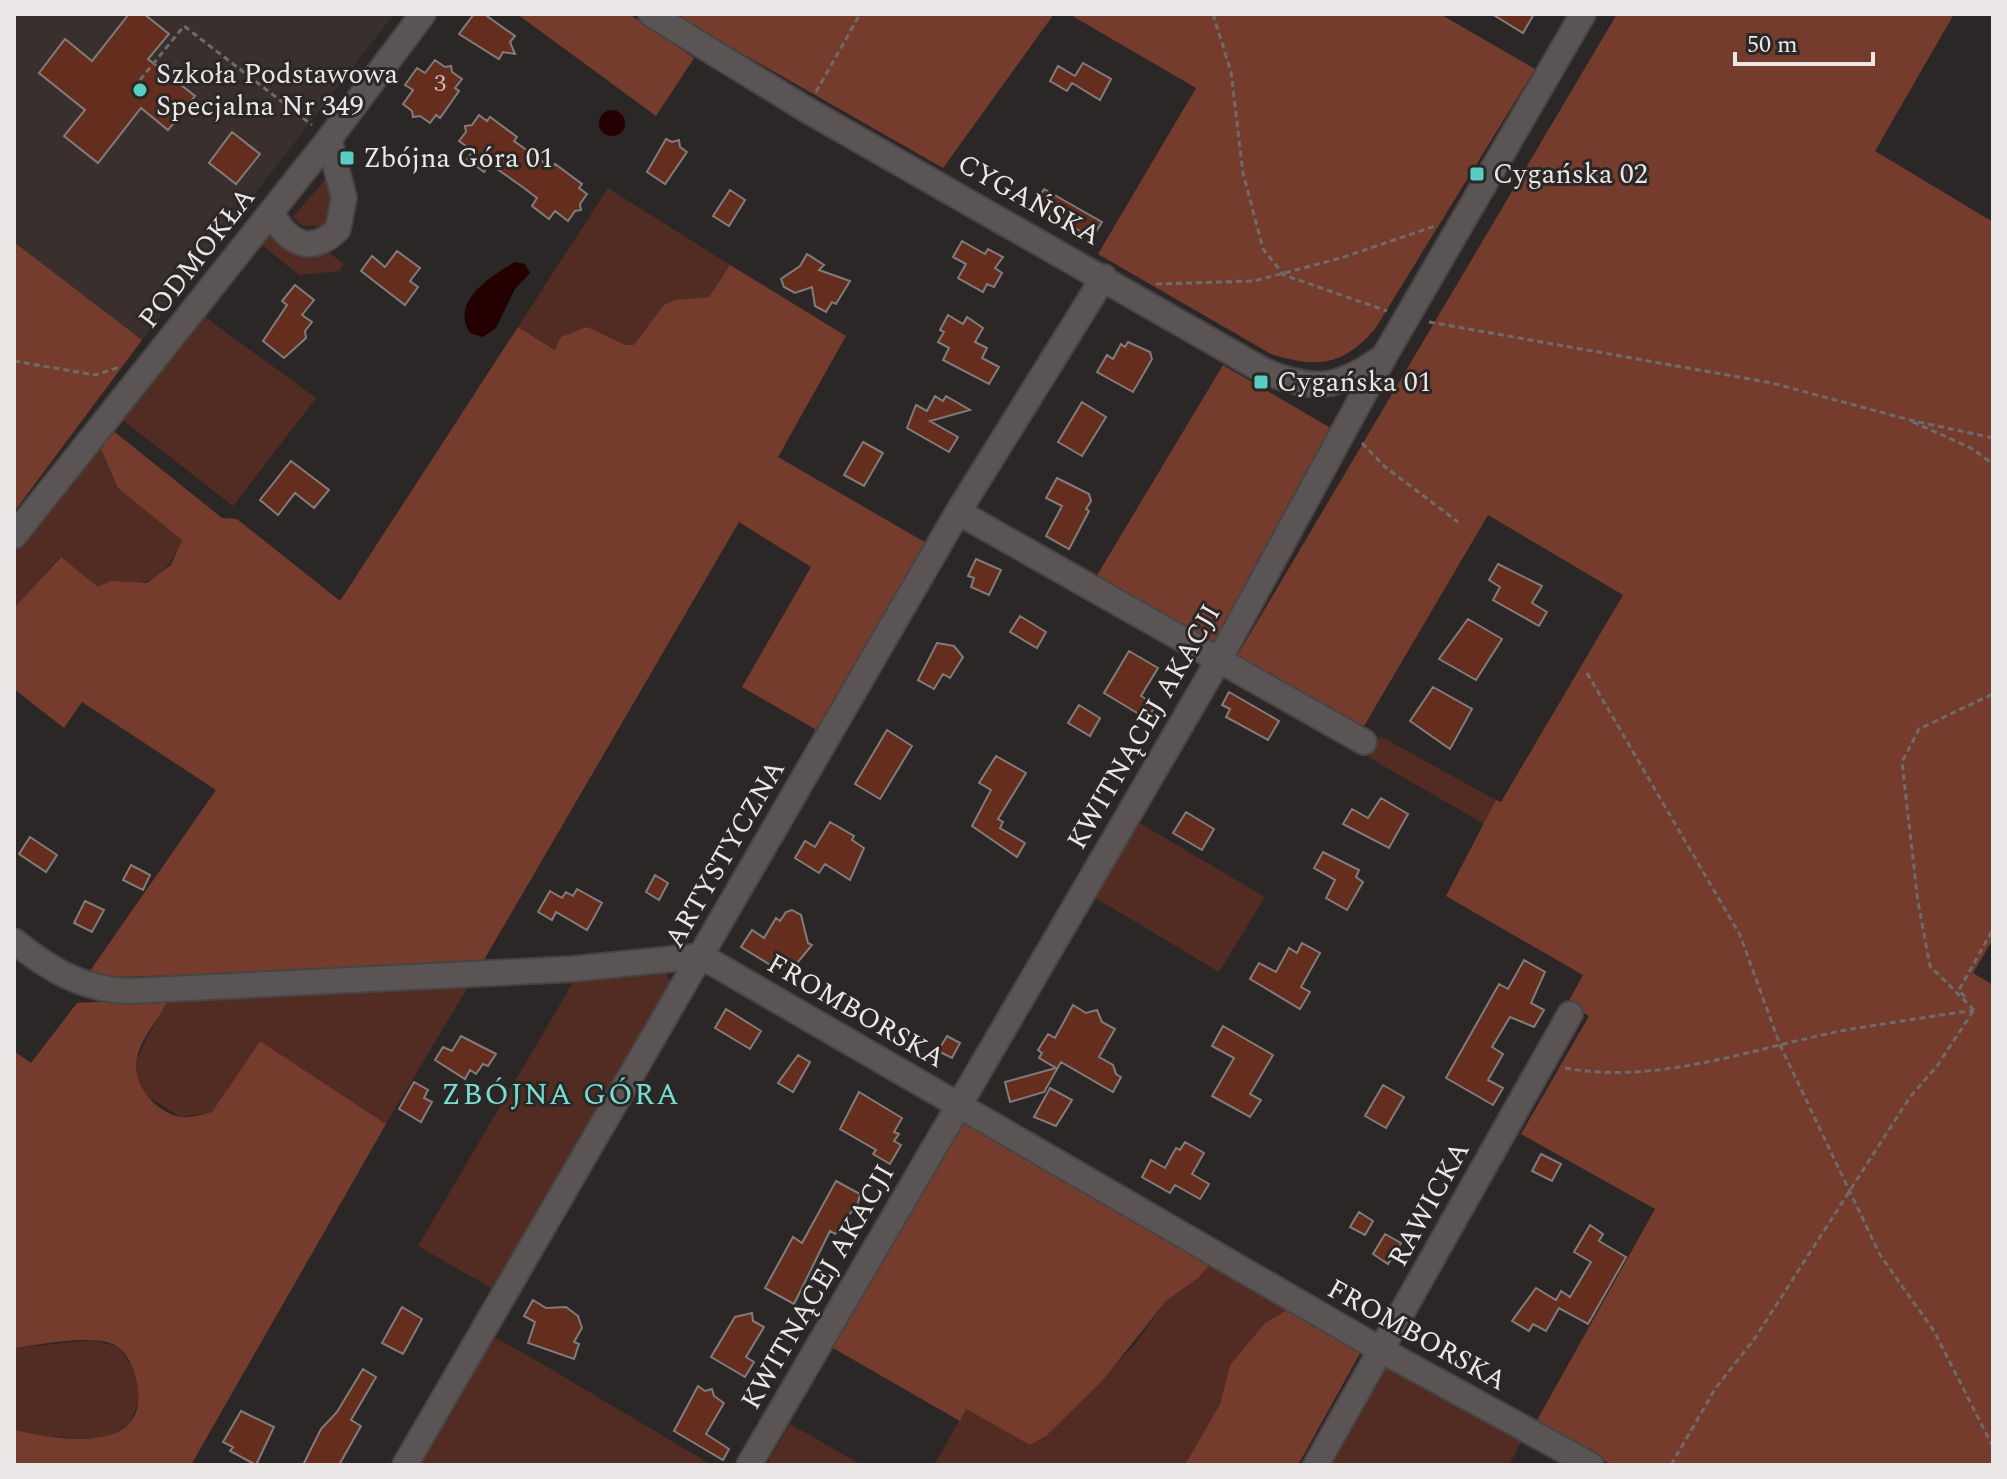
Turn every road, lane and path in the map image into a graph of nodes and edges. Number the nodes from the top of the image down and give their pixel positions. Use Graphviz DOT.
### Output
graph roads {
  1 [pos="423,14"];
  2 [pos="651,14"];
  3 [pos="860,14"];
  4 [pos="1213,14"];
  5 [pos="1583,14"];
  6 [pos="140,80"];
  7 [pos="807,110"];
  8 [pos="329,139"];
  9 [pos="271,212"];
  10 [pos="1466,214"];
  11 [pos="1284,275"];
  12 [pos="1114,283"];
  13 [pos="1407,318"];
  14 [pos="1385,355"];
  15 [pos="14,361"];
  16 [pos="121,367"];
  17 [pos="1910,420"];
  18 [pos="1347,428"];
  19 [pos="1993,438"];
  20 [pos="1993,464"];
  21 [pos="958,512"];
  22 [pos="1458,522"];
  23 [pos="14,536"];
  24 [pos="1220,658"];
  25 [pos="1587,673"];
  26 [pos="1993,694"];
  27 [pos="1364,742"];
  28 [pos="1993,929"];
  29 [pos="14,941"];
  30 [pos="701,956"];
  31 [pos="1974,1010"];
  32 [pos="1570,1014"];
  33 [pos="1780,1045"];
  34 [pos="1542,1064"];
  35 [pos="958,1105"];
  36 [pos="1852,1190"];
  37 [pos="1381,1350"];
  38 [pos="1993,1447"];
  39 [pos="405,1465"];
  40 [pos="749,1465"];
  41 [pos="1316,1465"];
  42 [pos="1591,1465"];
  43 [pos="1671,1465"];
  1 -- 8 [label="street, PODMOKŁA"];
  2 -- 7 [label="street, CYGAŃSKA"];
  3 -- 7 [label="path"];
  4 -- 11 [label="path"];
  5 -- 10 [label="street, KWITNĄCEJ AKACJI"];
  6 -- 8 [label="path"];
  7 -- 12 [label="street, CYGAŃSKA"];
  8 -- 9 [label="street, PODMOKŁA"];
  8 -- 9 [label="street"];
  9 -- 23 [label="street, PODMOKŁA"];
  10 -- 11 [label="path"];
  10 -- 13 [label="street, KWITNĄCEJ AKACJI"];
  11 -- 12 [label="path"];
  11 -- 13 [label="path"];
  12 -- 14 [label="street, CYGAŃSKA"];
  12 -- 21 [label="street, ARTYSTYCZNA"];
  13 -- 14 [label="street, KWITNĄCEJ AKACJI"];
  13 -- 17 [label="path"];
  14 -- 18 [label="street, KWITNĄCEJ AKACJI"];
  15 -- 16 [label="path"];
  17 -- 19 [label="path"];
  17 -- 20 [label="path"];
  18 -- 22 [label="path"];
  18 -- 24 [label="street, KWITNĄCEJ AKACJI"];
  21 -- 24 [label="street"];
  21 -- 30 [label="street, ARTYSTYCZNA"];
  24 -- 27 [label="street"];
  24 -- 35 [label="street, KWITNĄCEJ AKACJI"];
  25 -- 33 [label="path"];
  26 -- 31 [label="path"];
  28 -- 31 [label="path"];
  29 -- 30 [label="street"];
  30 -- 35 [label="street, FROMBORSKA"];
  30 -- 39 [label="street, ARTYSTYCZNA"];
  31 -- 33 [label="path"];
  31 -- 36 [label="path"];
  32 -- 34 [label="street, RAWICKA"];
  33 -- 34 [label="path"];
  33 -- 36 [label="path"];
  34 -- 37 [label="street, RAWICKA"];
  35 -- 37 [label="street, FROMBORSKA"];
  35 -- 40 [label="street, KWITNĄCEJ AKACJI"];
  36 -- 38 [label="path"];
  36 -- 43 [label="path"];
  37 -- 41 [label="street, RAWICKA"];
  37 -- 42 [label="street, FROMBORSKA"];
}
